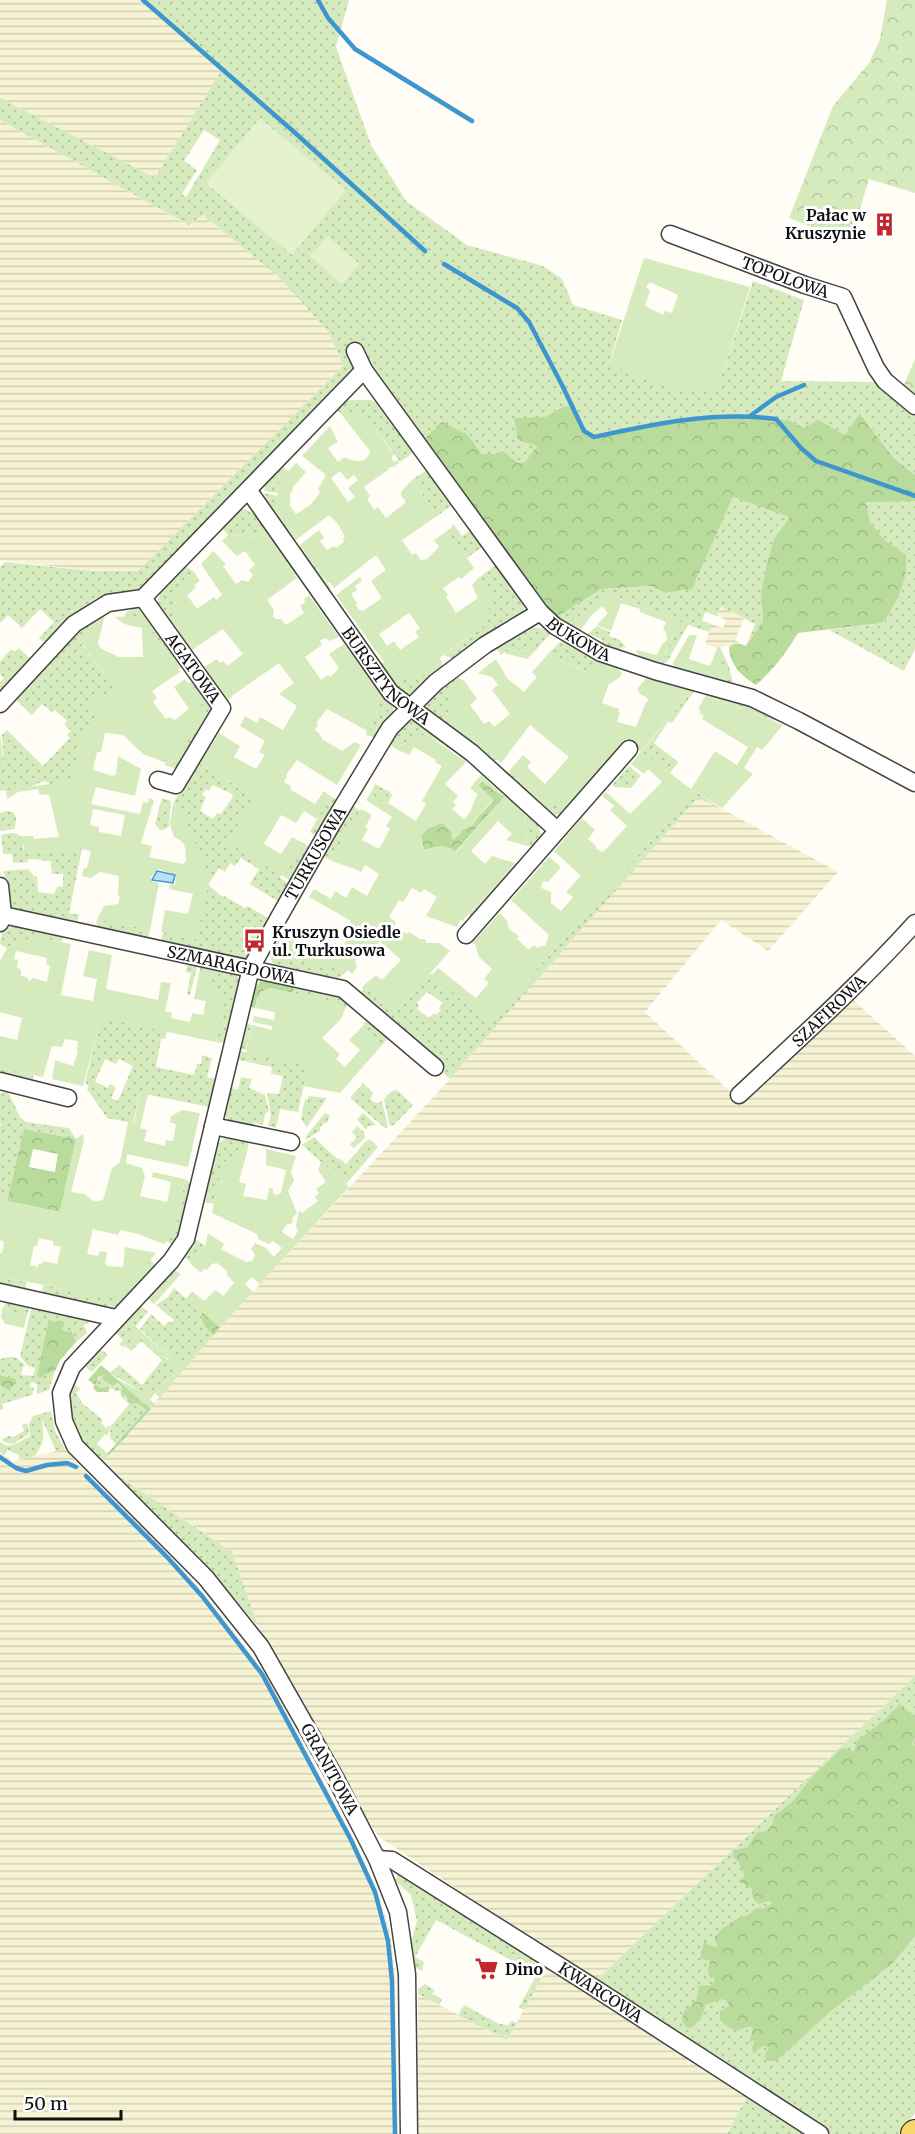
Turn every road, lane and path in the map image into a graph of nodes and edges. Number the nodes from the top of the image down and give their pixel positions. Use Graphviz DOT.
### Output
graph roads {
  1 [pos="670,234"];
  2 [pos="355,351"];
  3 [pos="364,370"];
  4 [pos="915,406"];
  5 [pos="249,491"];
  6 [pos="143,598"];
  7 [pos="540,612"];
  8 [pos="0,704"];
  9 [pos="410,708"];
  10 [pos="629,749"];
  11 [pos="158,780"];
  12 [pos="915,783"];
  13 [pos="557,830"];
  14 [pos="0,886"];
  15 [pos="2,919"];
  16 [pos="915,922"];
  17 [pos="466,934"];
  18 [pos="251,968"];
  19 [pos="435,1067"];
  20 [pos="0,1081"];
  21 [pos="739,1095"];
  22 [pos="68,1098"];
  23 [pos="213,1125"];
  24 [pos="291,1142"];
  25 [pos="0,1292"];
  26 [pos="116,1318"];
  27 [pos="99,1470"];
  28 [pos="377,1859"];
  29 [pos="409,2134"];
  30 [pos="820,2134"];
  1 -- 4 [label="street, TOPOLOWA"];
  2 -- 3 [label="street, BUKOWA"];
  3 -- 5 [label="street"];
  3 -- 7 [label="street, BUKOWA"];
  5 -- 6 [label="street"];
  5 -- 9 [label="street, BURSZTYNOWA"];
  6 -- 8 [label="street"];
  6 -- 11 [label="street, AGATOWA"];
  7 -- 9 [label="street, TURKUSOWA"];
  7 -- 12 [label="street, BUKOWA"];
  9 -- 13 [label="street, BURSZTYNOWA"];
  9 -- 18 [label="street, TURKUSOWA"];
  10 -- 13 [label="street"];
  13 -- 17 [label="street"];
  14 -- 15 [label="street"];
  15 -- 18 [label="street, SZMARAGDOWA"];
  16 -- 21 [label="street, SZAFIROWA"];
  18 -- 19 [label="street, SZMARAGDOWA"];
  18 -- 23 [label="street, TURKUSOWA"];
  20 -- 22 [label="street"];
  23 -- 24 [label="street"];
  23 -- 26 [label="street, TURKUSOWA"];
  25 -- 26 [label="street"];
  26 -- 27 [label="street, TURKUSOWA"];
  27 -- 28 [label="street, GRANITOWA"];
  28 -- 29 [label="street, GRANITOWA"];
  28 -- 30 [label="street, KWARCOWA"];
}
